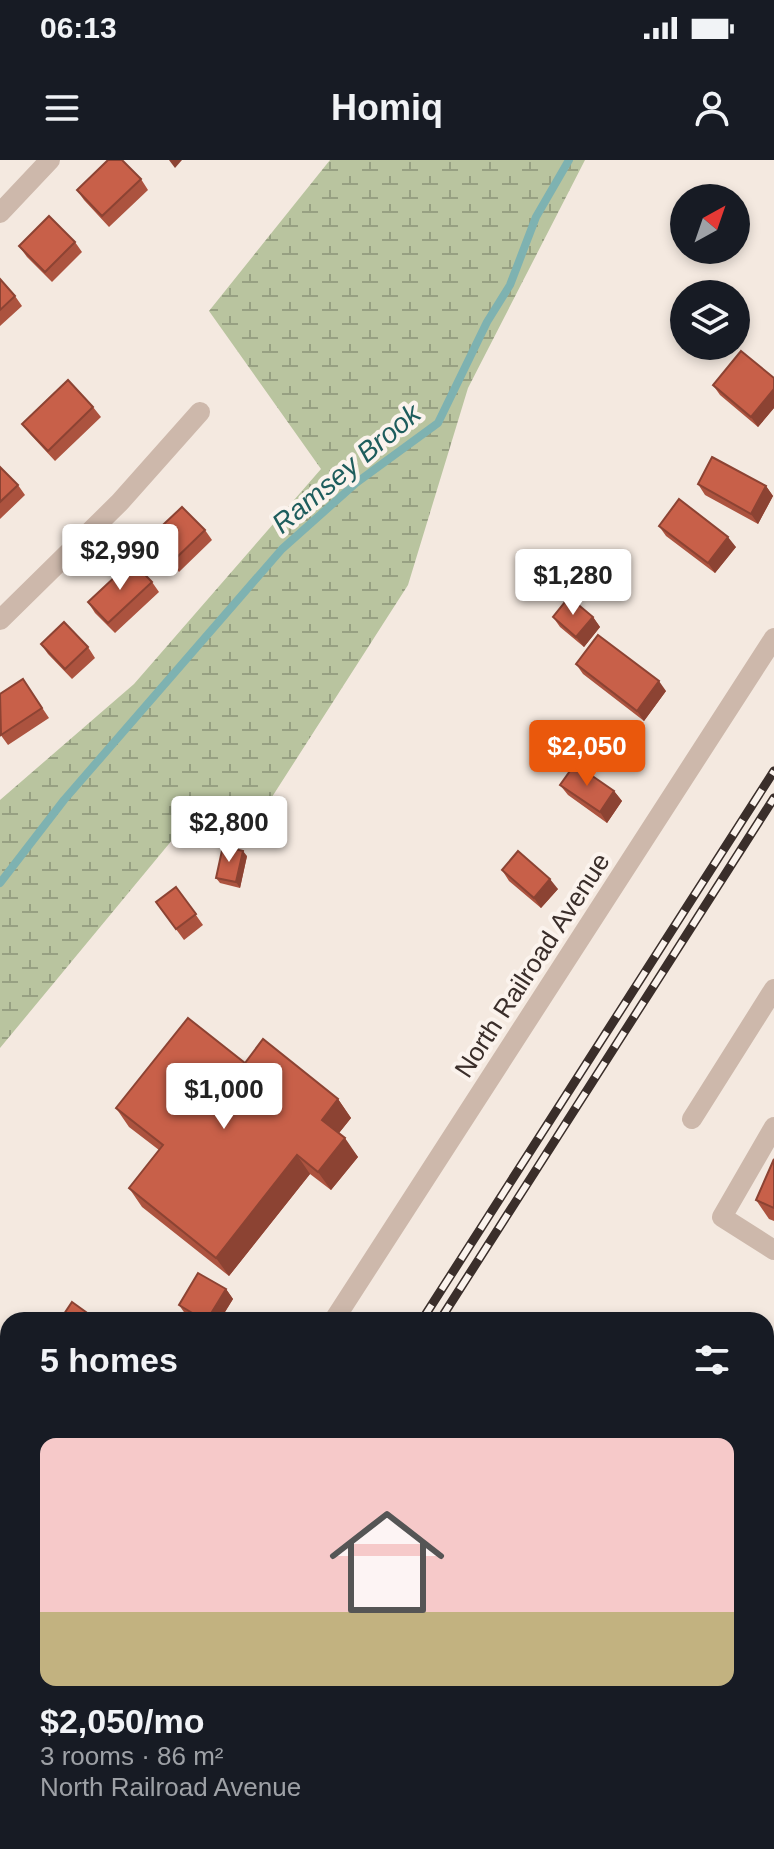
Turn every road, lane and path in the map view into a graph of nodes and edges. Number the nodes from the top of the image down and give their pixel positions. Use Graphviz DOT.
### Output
graph roads {
  1 [pos="50,160"];
  2 [pos="0,213"];
  3 [pos="200,412"];
  4 [pos="0,620"];
  5 [pos="774,638"];
  6 [pos="774,989"];
  7 [pos="692,1119"];
  8 [pos="774,1127"];
  9 [pos="774,1250"];
  10 [pos="339,1312"];
  1 -- 2 [label="street"];
  3 -- 4 [label="street"];
  5 -- 10 [label="street, North Railroad Avenue"];
  6 -- 7 [label="street"];
  8 -- 9 [label="street"];
}
